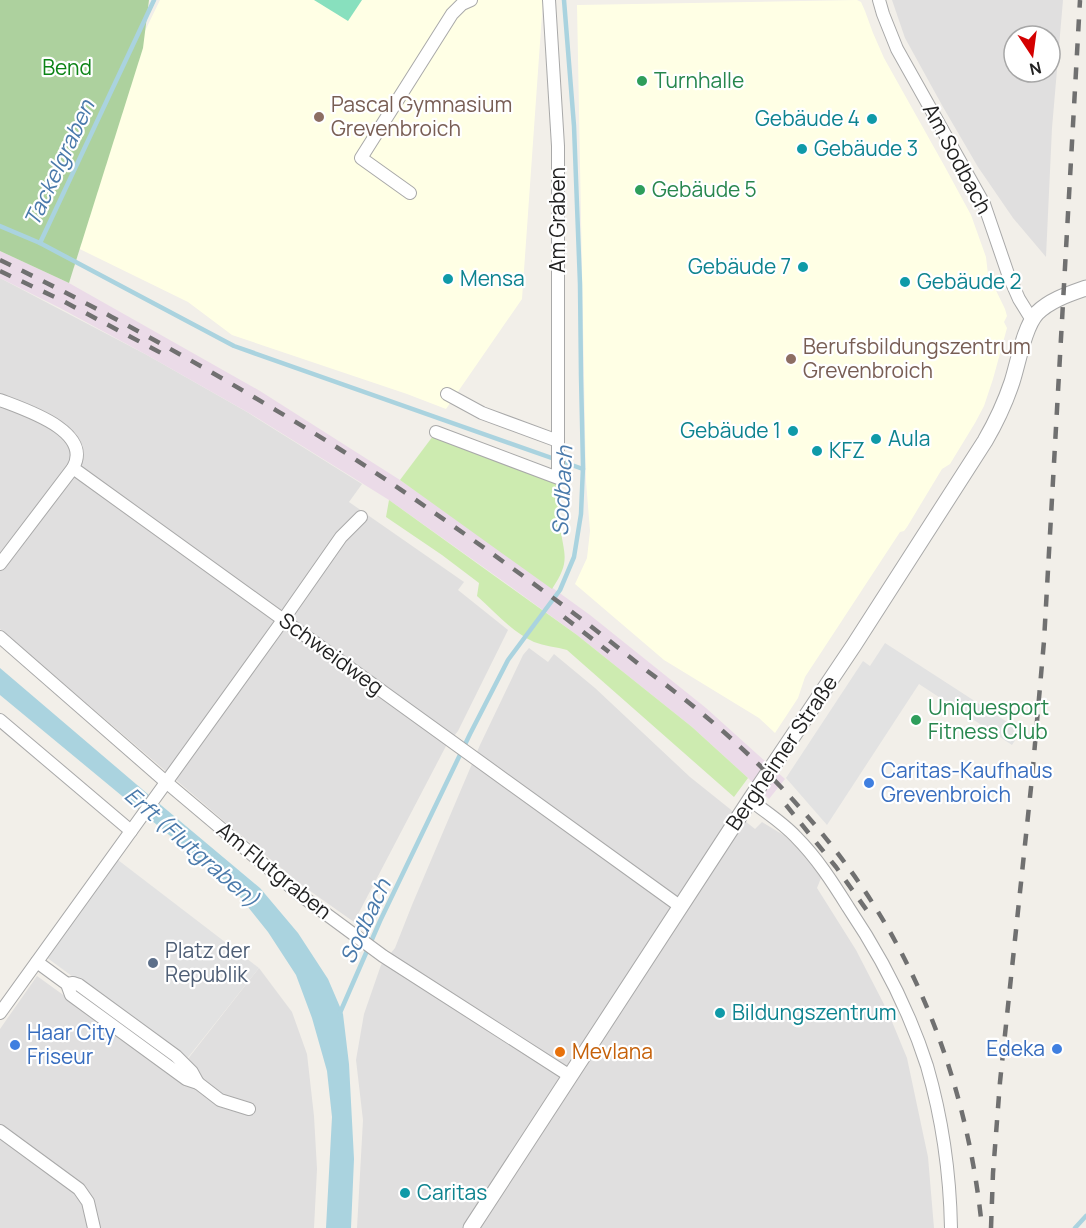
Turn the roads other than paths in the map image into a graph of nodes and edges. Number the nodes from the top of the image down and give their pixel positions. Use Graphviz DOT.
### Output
graph roads {
  1 [pos="471,0"];
  2 [pos="549,0"];
  3 [pos="879,0"];
  4 [pos="410,193"];
  5 [pos="1086,288"];
  6 [pos="1032,320"];
  7 [pos="447,394"];
  8 [pos="0,400"];
  9 [pos="436,432"];
  10 [pos="558,441"];
  11 [pos="73,468"];
  12 [pos="361,517"];
  13 [pos="0,564"];
  14 [pos="283,620"];
  15 [pos="0,637"];
  16 [pos="0,720"];
  17 [pos="166,782"];
  18 [pos="750,800"];
  19 [pos="131,831"];
  20 [pos="681,906"];
  21 [pos="37,962"];
  22 [pos="0,1013"];
  23 [pos="570,1076"];
  24 [pos="249,1109"];
  25 [pos="0,1131"];
  26 [pos="94,1228"];
  27 [pos="471,1228"];
  28 [pos="951,1228"];
  1 -- 4 [label="street"];
  2 -- 10 [label="street, Am Graben"];
  3 -- 6 [label="street, Am Sodbach"];
  5 -- 6 [label="street"];
  6 -- 18 [label="street, Bergheimer Straße"];
  7 -- 10 [label="street"];
  8 -- 11 [label="street"];
  9 -- 10 [label="street, Am Graben"];
  11 -- 13 [label="street"];
  11 -- 14 [label="street, Schweidweg"];
  12 -- 14 [label="street"];
  14 -- 17 [label="street"];
  14 -- 20 [label="street, Schweidweg"];
  15 -- 17 [label="street, Am Flutgraben"];
  16 -- 19 [label="street"];
  17 -- 19 [label="street"];
  17 -- 23 [label="street, Am Flutgraben"];
  18 -- 20 [label="street, Bergheimer Straße"];
  18 -- 28 [label="street"];
  19 -- 21 [label="street"];
  20 -- 23 [label="street, Bergheimer Straße"];
  21 -- 22 [label="street"];
  21 -- 24 [label="street"];
  23 -- 27 [label="street, Bergheimer Straße"];
  25 -- 26 [label="street"];
}
